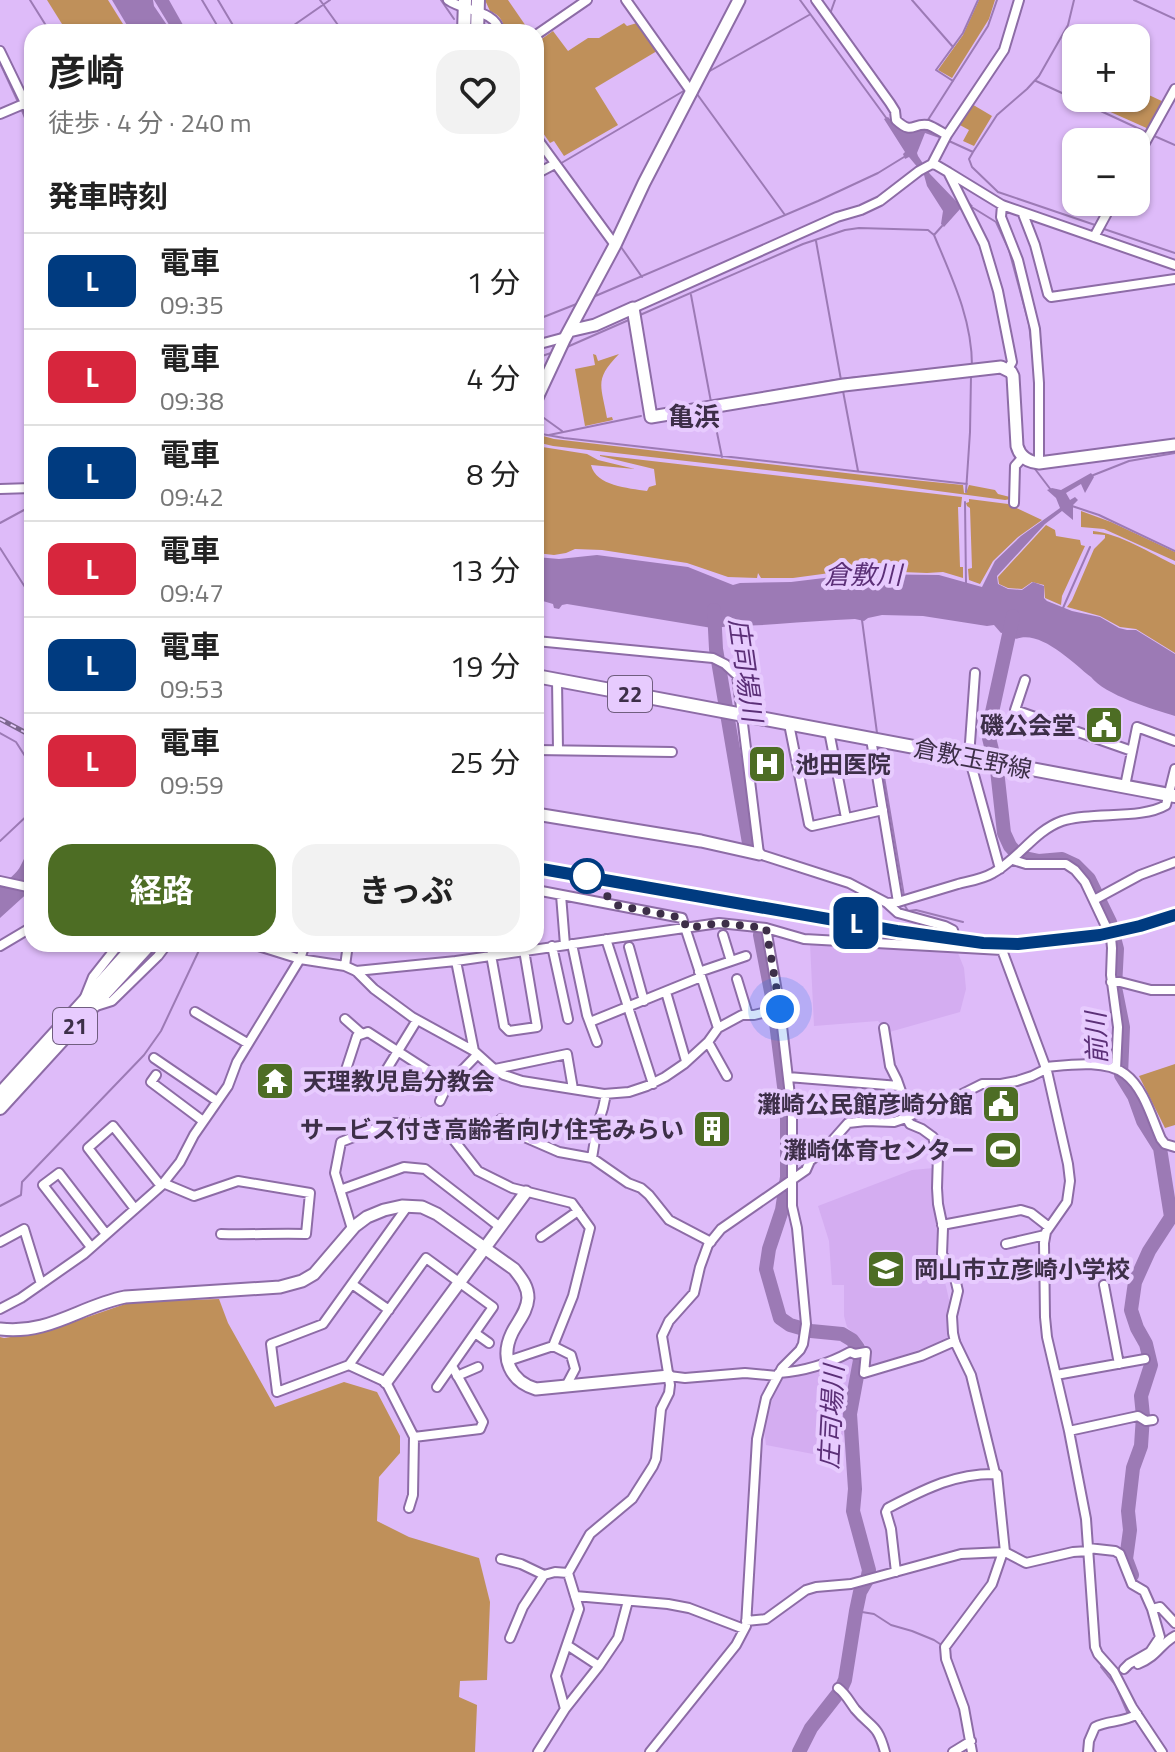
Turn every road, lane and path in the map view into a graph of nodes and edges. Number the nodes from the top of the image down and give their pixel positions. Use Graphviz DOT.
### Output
graph roads {
  1 [pos="448,0"];
  2 [pos="587,0"];
  3 [pos="626,0"];
  4 [pos="739,0"];
  5 [pos="816,0"];
  6 [pos="1019,0"];
  7 [pos="465,4"];
  8 [pos="478,6"];
  9 [pos="464,24"];
  10 [pos="497,24"];
  11 [pos="544,30"];
  12 [pos="0,51"];
  13 [pos="690,89"];
  14 [pos="1175,89"];
  15 [pos="22,105"];
  16 [pos="24,107"];
  17 [pos="0,114"];
  18 [pos="1150,134"];
  19 [pos="945,138"];
  20 [pos="544,148"];
  21 [pos="556,165"];
  22 [pos="926,167"];
  23 [pos="544,170"];
  24 [pos="948,172"];
  25 [pos="1002,205"];
  26 [pos="1023,214"];
  27 [pos="1106,216"];
  28 [pos="1098,230"];
  29 [pos="615,245"];
  30 [pos="1175,265"];
  31 [pos="1175,279"];
  32 [pos="634,314"];
  33 [pos="568,334"];
  34 [pos="544,342"];
  35 [pos="1008,369"];
  36 [pos="544,384"];
  37 [pos="1175,445"];
  38 [pos="1023,457"];
  39 [pos="1039,463"];
  40 [pos="24,488"];
  41 [pos="0,489"];
  42 [pos="1014,503"];
  43 [pos="544,642"];
  44 [pos="975,673"];
  45 [pos="544,678"];
  46 [pos="557,680"];
  47 [pos="1025,680"];
  48 [pos="733,713"];
  49 [pos="789,724"];
  50 [pos="829,731"];
  51 [pos="877,740"];
  52 [pos="1175,741"];
  53 [pos="544,750"];
  54 [pos="558,750"];
  55 [pos="1132,751"];
  56 [pos="672,752"];
  57 [pos="969,757"];
  58 [pos="1175,769"];
  59 [pos="1125,786"];
  60 [pos="1172,795"];
  61 [pos="883,810"];
  62 [pos="544,815"];
  63 [pos="846,818"];
  64 [pos="759,854"];
  65 [pos="1016,856"];
  66 [pos="1175,862"];
  67 [pos="1000,869"];
  68 [pos="0,881"];
  69 [pos="24,886"];
  70 [pos="544,892"];
  71 [pos="561,895"];
  72 [pos="1097,898"];
  73 [pos="898,902"];
  74 [pos="887,903"];
  75 [pos="687,928"];
  76 [pos="766,928"];
  77 [pos="24,932"];
  78 [pos="723,935"];
  79 [pos="606,939"];
  80 [pos="568,944"];
  81 [pos="0,946"];
  82 [pos="544,946"];
  83 [pos="552,946"];
  84 [pos="629,947"];
  85 [pos="952,947"];
  86 [pos="113,952"];
  87 [pos="130,952"];
  88 [pos="142,952"];
  89 [pos="161,952"];
  90 [pos="278,952"];
  91 [pos="302,952"];
  92 [pos="347,952"];
  93 [pos="480,952"];
  94 [pos="503,952"];
  95 [pos="520,952"];
  96 [pos="491,955"];
  97 [pos="746,956"];
  98 [pos="480,957"];
  99 [pos="300,959"];
  100 [pos="456,961"];
  101 [pos="731,961"];
  102 [pos="345,966"];
  103 [pos="356,971"];
  104 [pos="700,975"];
  105 [pos="737,979"];
  106 [pos="1114,982"];
  107 [pos="1175,990"];
  108 [pos="666,992"];
  109 [pos="644,1001"];
  110 [pos="88,1005"];
  111 [pos="628,1008"];
  112 [pos="780,1009"];
  113 [pos="195,1012"];
  114 [pos="748,1015"];
  115 [pos="345,1019"];
  116 [pos="568,1019"];
  117 [pos="417,1020"];
  118 [pos="590,1022"];
  119 [pos="718,1028"];
  120 [pos="884,1028"];
  121 [pos="362,1034"];
  122 [pos="597,1042"];
  123 [pos="708,1042"];
  124 [pos="247,1043"];
  125 [pos="51,1045"];
  126 [pos="398,1051"];
  127 [pos="475,1053"];
  128 [pos="154,1058"];
  129 [pos="686,1061"];
  130 [pos="1046,1068"];
  131 [pos="494,1069"];
  132 [pos="1119,1071"];
  133 [pos="433,1074"];
  134 [pos="156,1075"];
  135 [pos="727,1076"];
  136 [pos="382,1077"];
  137 [pos="788,1077"];
  138 [pos="653,1084"];
  139 [pos="341,1085"];
  140 [pos="899,1086"];
  141 [pos="573,1089"];
  142 [pos="0,1094"];
  143 [pos="606,1094"];
  144 [pos="217,1101"];
  145 [pos="440,1101"];
  146 [pos="0,1108"];
  147 [pos="906,1117"];
  148 [pos="501,1119"];
  149 [pos="203,1121"];
  150 [pos="1175,1147"];
  151 [pos="592,1158"];
  152 [pos="791,1180"];
  153 [pos="162,1185"];
  154 [pos="340,1190"];
  155 [pos="526,1192"];
  156 [pos="407,1207"];
  157 [pos="135,1209"];
  158 [pos="578,1211"];
  159 [pos="942,1225"];
  160 [pos="500,1227"];
  161 [pos="352,1229"];
  162 [pos="1047,1231"];
  163 [pos="106,1234"];
  164 [pos="221,1234"];
  165 [pos="541,1237"];
  166 [pos="0,1242"];
  167 [pos="711,1242"];
  168 [pos="1006,1244"];
  169 [pos="91,1247"];
  170 [pos="484,1248"];
  171 [pos="459,1282"];
  172 [pos="41,1284"];
  173 [pos="352,1284"];
  174 [pos="1104,1285"];
  175 [pos="0,1308"];
  176 [pos="389,1310"];
  177 [pos="0,1329"];
  178 [pos="475,1333"];
  179 [pos="955,1341"];
  180 [pos="489,1343"];
  181 [pos="553,1346"];
  182 [pos="1145,1359"];
  183 [pos="508,1361"];
  184 [pos="1119,1364"];
  185 [pos="349,1365"];
  186 [pos="452,1366"];
  187 [pos="478,1367"];
  188 [pos="778,1375"];
  189 [pos="1056,1375"];
  190 [pos="457,1376"];
  191 [pos="669,1376"];
  192 [pos="386,1382"];
  193 [pos="566,1386"];
  194 [pos="437,1387"];
  195 [pos="1146,1419"];
  196 [pos="1069,1431"];
  197 [pos="414,1437"];
  198 [pos="995,1473"];
  199 [pos="409,1508"];
  200 [pos="1088,1549"];
  201 [pos="1004,1552"];
  202 [pos="501,1559"];
  203 [pos="896,1572"];
  204 [pos="568,1573"];
  205 [pos="544,1575"];
  206 [pos="575,1596"];
  207 [pos="628,1601"];
  208 [pos="1155,1609"];
  209 [pos="1175,1623"];
  210 [pos="745,1625"];
  211 [pos="1173,1637"];
  212 [pos="510,1638"];
  213 [pos="567,1645"];
  214 [pos="599,1666"];
  215 [pos="1124,1669"];
  216 [pos="1114,1672"];
  217 [pos="838,1688"];
  218 [pos="565,1709"];
  219 [pos="1137,1714"];
  220 [pos="971,1741"];
  221 [pos="538,1752"];
  222 [pos="650,1752"];
  223 [pos="885,1752"];
  224 [pos="953,1752"];
  225 [pos="972,1752"];
  226 [pos="1088,1752"];
  227 [pos="1162,1752"];
  1 -- 7 [label="street"];
  2 -- 11 [label="street"];
  3 -- 13 [label="street"];
  4 -- 13 [label="street"];
  5 -- 19 [label="street"];
  6 -- 19 [label="street"];
  7 -- 8 [label="street"];
  7 -- 9 [label="main road"];
  8 -- 10 [label="street"];
  12 -- 15 [label="street"];
  13 -- 29 [label="street"];
  14 -- 18 [label="street"];
  15 -- 16 [label="street"];
  15 -- 17 [label="street"];
  19 -- 22 [label="street"];
  20 -- 21 [label="street"];
  21 -- 23 [label="street"];
  21 -- 29 [label="street"];
  22 -- 24 [label="street"];
  22 -- 32 [label="street"];
  24 -- 25 [label="street"];
  24 -- 35 [label="street"];
  25 -- 26 [label="street"];
  25 -- 39 [label="street"];
  26 -- 28 [label="street"];
  26 -- 31 [label="street"];
  27 -- 28 [label="street"];
  28 -- 30 [label="street"];
  29 -- 33 [label="street"];
  32 -- 33 [label="street"];
  32 -- 35 [label="street"];
  33 -- 34 [label="street"];
  33 -- 36 [label="street"];
  35 -- 38 [label="street"];
  37 -- 39 [label="street"];
  38 -- 39 [label="street"];
  38 -- 42 [label="street"];
  40 -- 41 [label="street"];
  43 -- 48 [label="street"];
  44 -- 57 [label="street"];
  45 -- 46 [label="main road, 倉敷玉野線 / 22"];
  46 -- 48 [label="main road, 倉敷玉野線 / 22"];
  46 -- 54 [label="street"];
  47 -- 55 [label="street"];
  48 -- 49 [label="main road, 倉敷玉野線 / 22"];
  48 -- 64 [label="street"];
  49 -- 50 [label="main road, 倉敷玉野線 / 22"];
  49 -- 63 [label="street"];
  50 -- 51 [label="main road, 倉敷玉野線 / 22"];
  50 -- 63 [label="street"];
  51 -- 57 [label="main road, 倉敷玉野線 / 22"];
  51 -- 61 [label="street"];
  52 -- 55 [label="street"];
  53 -- 54 [label="street"];
  54 -- 56 [label="street"];
  55 -- 59 [label="street"];
  57 -- 59 [label="main road, 倉敷玉野線 / 22"];
  57 -- 67 [label="street"];
  58 -- 60 [label="street"];
  59 -- 60 [label="main road, 倉敷玉野線 / 22"];
  60 -- 65 [label="street"];
  61 -- 63 [label="street"];
  61 -- 73 [label="street"];
  62 -- 64 [label="street"];
  64 -- 74 [label="street"];
  65 -- 67 [label="street"];
  65 -- 72 [label="street"];
  66 -- 72 [label="street"];
  67 -- 73 [label="street"];
  68 -- 69 [label="street"];
  70 -- 71 [label="street"];
  71 -- 75 [label="street"];
  71 -- 80 [label="street"];
  72 -- 106 [label="street"];
  73 -- 74 [label="street"];
  74 -- 85 [label="street"];
  75 -- 76 [label="street"];
  75 -- 79 [label="street"];
  75 -- 104 [label="street"];
  76 -- 85 [label="street"];
  76 -- 112 [label="street"];
  77 -- 81 [label="street"];
  78 -- 101 [label="street"];
  79 -- 80 [label="street"];
  79 -- 111 [label="street"];
  80 -- 83 [label="street"];
  80 -- 118 [label="street"];
  82 -- 83 [label="street"];
  83 -- 116 [label="street"];
  84 -- 109 [label="street"];
  85 -- 130 [label="street"];
  86 -- 110 [label="street"];
  87 -- 110 [label="main road, 21"];
  88 -- 110 [label="main road, 21"];
  89 -- 110 [label="street"];
  90 -- 99 [label="street"];
  91 -- 99 [label="street"];
  92 -- 102 [label="street"];
  93 -- 98 [label="street"];
  94 -- 96 [label="street"];
  95 -- 96 [label="street"];
  96 -- 98 [label="street"];
  97 -- 101 [label="street"];
  98 -- 100 [label="street"];
  99 -- 102 [label="street"];
  99 -- 124 [label="street"];
  100 -- 103 [label="street"];
  100 -- 127 [label="street"];
  101 -- 104 [label="street"];
  102 -- 103 [label="street"];
  103 -- 117 [label="street"];
  104 -- 108 [label="street"];
  104 -- 119 [label="street"];
  105 -- 114 [label="street"];
  106 -- 107 [label="street"];
  106 -- 132 [label="street"];
  108 -- 109 [label="street"];
  108 -- 129 [label="street"];
  109 -- 111 [label="street"];
  110 -- 125 [label="main road, 21"];
  111 -- 118 [label="street"];
  111 -- 138 [label="street"];
  112 -- 114 [label="street"];
  112 -- 137 [label="street"];
  113 -- 124 [label="street"];
  114 -- 119 [label="street"];
  115 -- 121 [label="street"];
  117 -- 126 [label="street"];
  117 -- 127 [label="street"];
  118 -- 122 [label="street"];
  119 -- 123 [label="street"];
  120 -- 140 [label="street"];
  121 -- 126 [label="street"];
  121 -- 139 [label="street"];
  123 -- 129 [label="street"];
  123 -- 135 [label="street"];
  124 -- 144 [label="street"];
  125 -- 142 [label="main road, 21"];
  125 -- 146 [label="main road, 21"];
  126 -- 133 [label="street"];
  126 -- 136 [label="street"];
  127 -- 131 [label="street"];
  127 -- 145 [label="street"];
  128 -- 144 [label="street"];
  129 -- 138 [label="street"];
  130 -- 132 [label="street"];
  130 -- 147 [label="street"];
  130 -- 162 [label="street"];
  131 -- 141 [label="street"];
  131 -- 141 [label="street"];
  132 -- 150 [label="street"];
  134 -- 149 [label="street"];
  137 -- 140 [label="street"];
  137 -- 152 [label="street"];
  138 -- 143 [label="street"];
  140 -- 147 [label="street"];
  141 -- 143 [label="street"];
  143 -- 151 [label="street"];
  144 -- 149 [label="street"];
  147 -- 152 [label="street"];
  147 -- 159 [label="street"];
  148 -- 151 [label="street"];
  149 -- 153 [label="street"];
  151 -- 167 [label="street"];
  152 -- 167 [label="street"];
  152 -- 188 [label="street"];
  153 -- 157 [label="street"];
  153 -- 157 [label="street"];
  153 -- 164 [label="street"];
  154 -- 155 [label="street"];
  154 -- 160 [label="street"];
  154 -- 161 [label="street"];
  155 -- 158 [label="street"];
  155 -- 160 [label="street"];
  156 -- 161 [label="street"];
  156 -- 170 [label="street"];
  156 -- 173 [label="street"];
  157 -- 163 [label="street"];
  158 -- 165 [label="street"];
  158 -- 181 [label="street"];
  159 -- 162 [label="street"];
  159 -- 179 [label="street"];
  160 -- 170 [label="street"];
  161 -- 177 [label="street"];
  162 -- 168 [label="street"];
  162 -- 189 [label="street"];
  163 -- 169 [label="street"];
  163 -- 169 [label="street"];
  166 -- 172 [label="street"];
  167 -- 191 [label="street"];
  169 -- 172 [label="street"];
  170 -- 171 [label="street"];
  170 -- 183 [label="street"];
  171 -- 176 [label="street"];
  171 -- 178 [label="street"];
  171 -- 192 [label="street"];
  172 -- 175 [label="street"];
  173 -- 176 [label="street"];
  173 -- 185 [label="street"];
  174 -- 184 [label="street"];
  176 -- 185 [label="street"];
  178 -- 180 [label="street"];
  178 -- 186 [label="street"];
  179 -- 188 [label="street"];
  179 -- 198 [label="street"];
  181 -- 183 [label="street"];
  181 -- 193 [label="street"];
  182 -- 184 [label="street"];
  183 -- 193 [label="street"];
  184 -- 189 [label="street"];
  185 -- 192 [label="street"];
  186 -- 190 [label="street"];
  186 -- 194 [label="street"];
  187 -- 190 [label="street"];
  188 -- 191 [label="street"];
  188 -- 210 [label="street"];
  189 -- 196 [label="street"];
  190 -- 197 [label="street"];
  191 -- 193 [label="street"];
  191 -- 204 [label="street"];
  192 -- 197 [label="street"];
  195 -- 196 [label="street"];
  196 -- 200 [label="street"];
  197 -- 199 [label="street"];
  198 -- 201 [label="street"];
  198 -- 203 [label="street"];
  200 -- 201 [label="street"];
  200 -- 208 [label="street"];
  200 -- 216 [label="street"];
  201 -- 203 [label="street"];
  201 -- 220 [label="street"];
  202 -- 205 [label="street"];
  203 -- 210 [label="street"];
  204 -- 205 [label="street"];
  204 -- 206 [label="street"];
  205 -- 212 [label="street"];
  206 -- 207 [label="street"];
  206 -- 213 [label="street"];
  207 -- 210 [label="street"];
  207 -- 214 [label="street"];
  208 -- 209 [label="street"];
  208 -- 215 [label="street"];
  210 -- 222 [label="street"];
  211 -- 215 [label="street"];
  213 -- 214 [label="street"];
  213 -- 218 [label="street"];
  214 -- 218 [label="street"];
  215 -- 216 [label="street"];
  216 -- 219 [label="street"];
  217 -- 223 [label="street"];
  218 -- 221 [label="street"];
  219 -- 226 [label="street"];
  219 -- 227 [label="street"];
  220 -- 224 [label="street"];
  220 -- 225 [label="street"];
}
